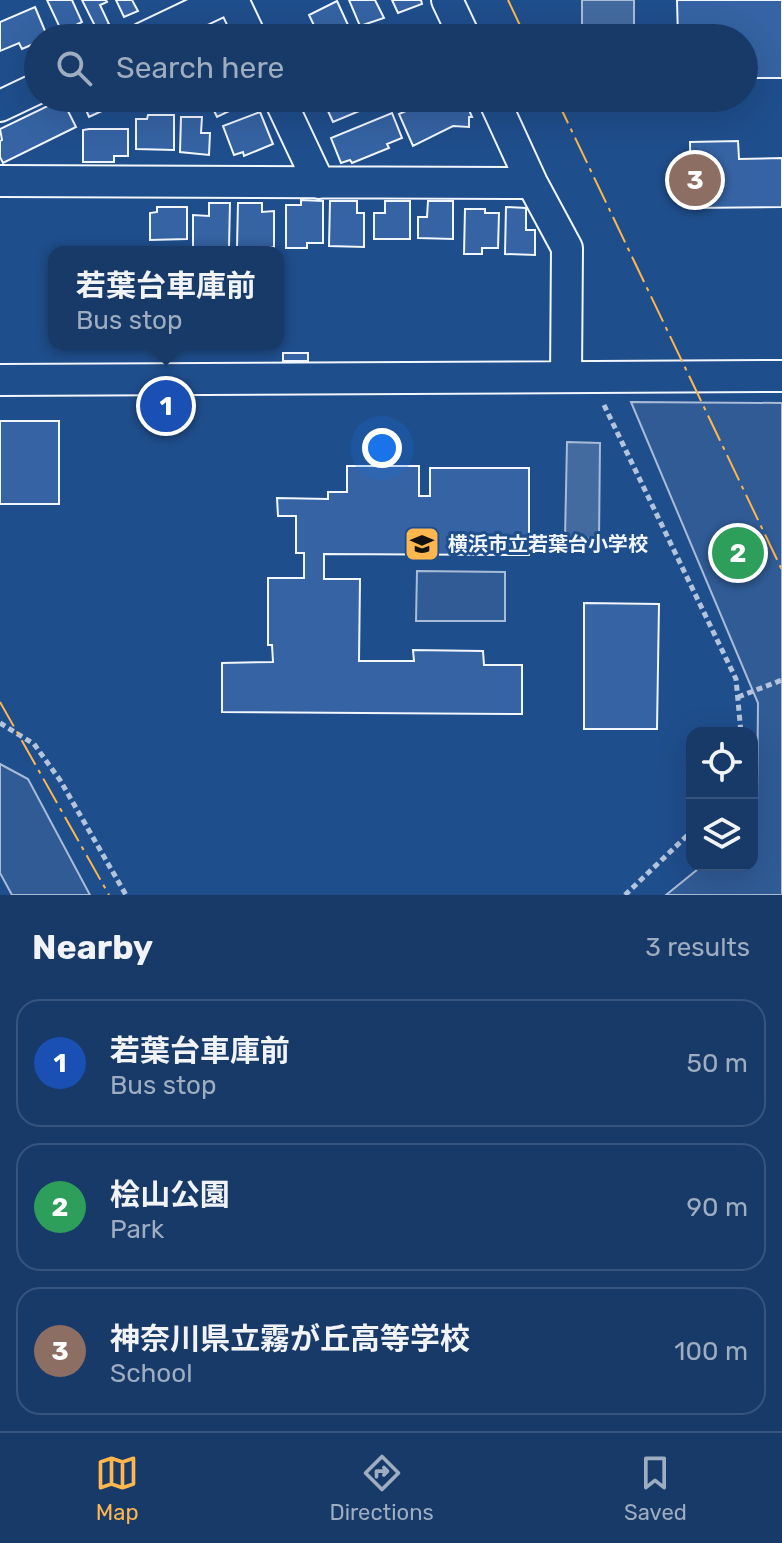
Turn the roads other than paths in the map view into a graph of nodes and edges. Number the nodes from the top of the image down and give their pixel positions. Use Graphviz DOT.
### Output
graph roads {
  1 [pos="223,0"];
  2 [pos="233,0"];
  3 [pos="447,0"];
  4 [pos="172,24"];
  5 [pos="244,24"];
  6 [pos="458,24"];
  7 [pos="24,95"];
  8 [pos="0,106"];
  9 [pos="286,112"];
  10 [pos="499,112"];
  11 [pos="0,181"];
  12 [pos="319,183"];
  13 [pos="532,183"];
  14 [pos="782,376"];
  15 [pos="566,377"];
  16 [pos="0,380"];
  1 -- 4 [label="street"];
  2 -- 5 [label="street"];
  3 -- 6 [label="street"];
  7 -- 8 [label="street"];
  9 -- 12 [label="street"];
  10 -- 13 [label="street"];
  11 -- 12 [label="street"];
  12 -- 13 [label="street"];
  13 -- 15 [label="street"];
  14 -- 15 [label="street"];
  15 -- 16 [label="street"];
}
